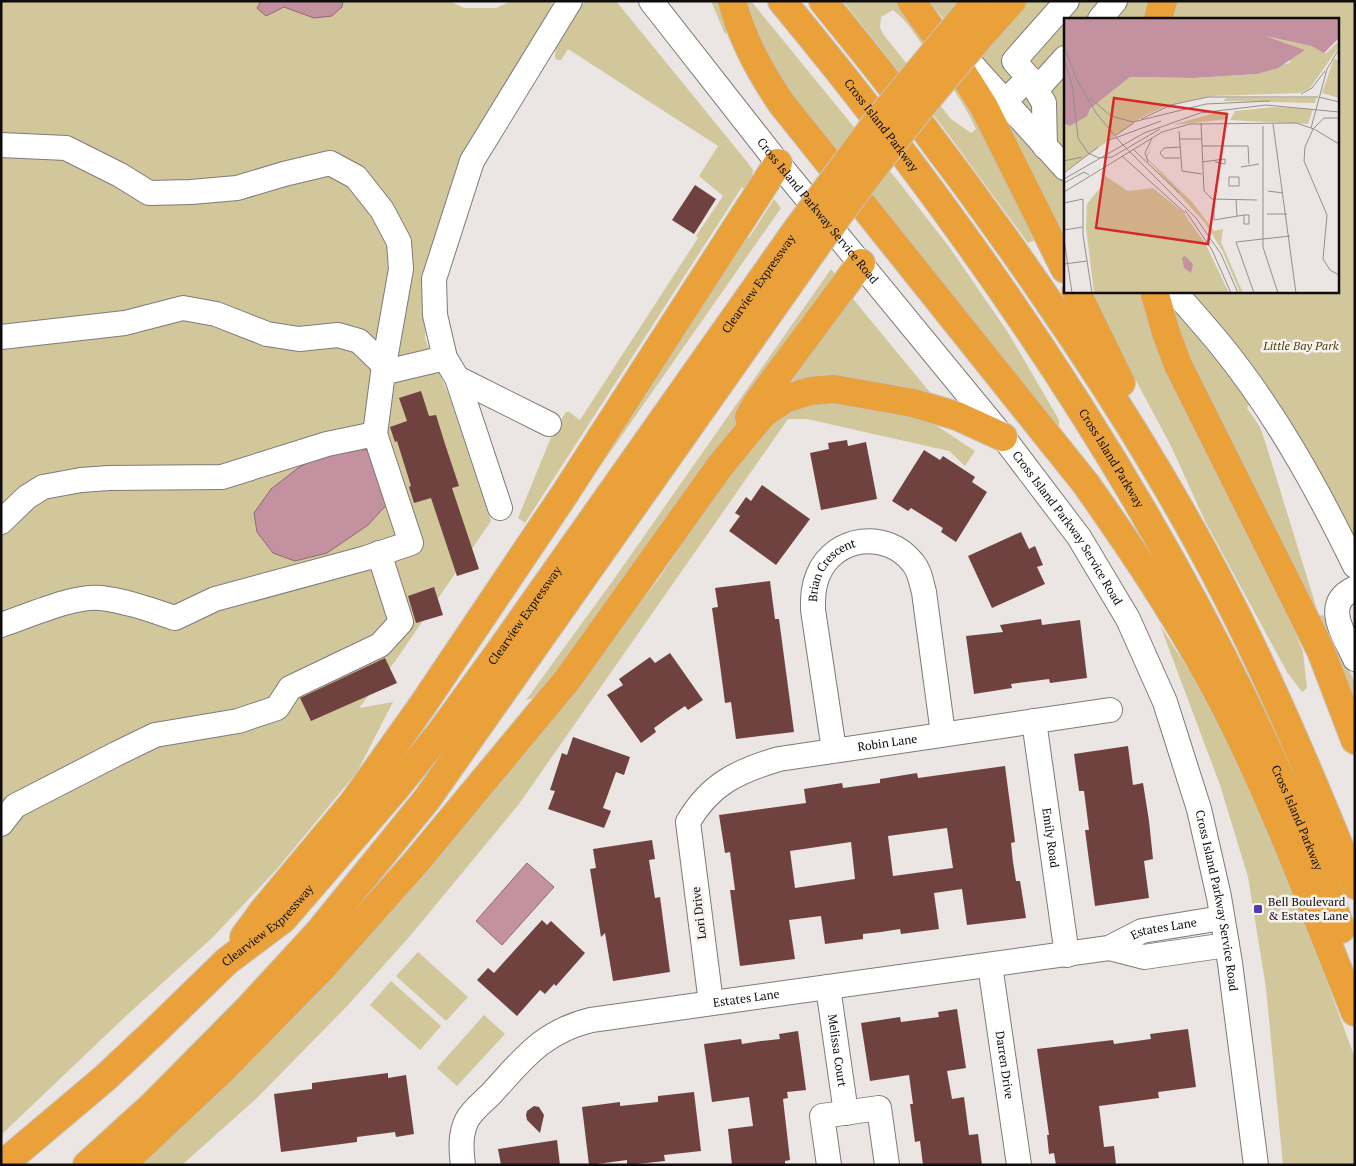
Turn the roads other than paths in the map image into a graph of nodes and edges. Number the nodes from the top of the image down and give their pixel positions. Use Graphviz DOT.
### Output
graph roads {
  1 [pos="570,1"];
  2 [pos="651,1"];
  3 [pos="732,1"];
  4 [pos="782,1"];
  5 [pos="823,1"];
  6 [pos="913,1"];
  7 [pos="977,1"];
  8 [pos="1012,1"];
  9 [pos="1067,1"];
  10 [pos="1115,1"];
  11 [pos="1163,1"];
  12 [pos="1101,18"];
  13 [pos="1158,18"];
  14 [pos="1064,59"];
  15 [pos="1033,83"];
  16 [pos="1005,101"];
  17 [pos="1,145"];
  18 [pos="1045,147"];
  19 [pos="778,163"];
  20 [pos="1064,167"];
  21 [pos="806,239"];
  22 [pos="861,263"];
  23 [pos="1064,267"];
  24 [pos="1076,292"];
  25 [pos="1154,292"];
  26 [pos="1175,292"];
  27 [pos="1,337"];
  28 [pos="384,365"];
  29 [pos="451,368"];
  30 [pos="549,424"];
  31 [pos="375,434"];
  32 [pos="1003,437"];
  33 [pos="720,466"];
  34 [pos="500,508"];
  35 [pos="1,522"];
  36 [pos="1202,549"];
  37 [pos="379,553"];
  38 [pos="1355,566"];
  39 [pos="1355,588"];
  40 [pos="1,625"];
  41 [pos="1355,659"];
  42 [pos="1110,710"];
  43 [pos="1034,721"];
  44 [pos="943,734"];
  45 [pos="1355,740"];
  46 [pos="834,750"];
  47 [pos="688,822"];
  48 [pos="1,824"];
  49 [pos="1355,885"];
  50 [pos="1222,918"];
  51 [pos="1227,946"];
  52 [pos="1108,948"];
  53 [pos="1067,955"];
  54 [pos="227,961"];
  55 [pos="990,965"];
  56 [pos="1355,966"];
  57 [pos="828,987"];
  58 [pos="710,1003"];
  59 [pos="1355,1012"];
  60 [pos="846,1112"];
  61 [pos="456,1164"];
  62 [pos="2,1165"];
  63 [pos="88,1165"];
  64 [pos="121,1165"];
  65 [pos="829,1165"];
  66 [pos="887,1165"];
  67 [pos="1018,1165"];
  68 [pos="1256,1165"];
  1 -- 29 [label="street"];
  2 -- 19 [label="street, Cross Island Parkway Service Road"];
  3 -- 59 [label="highway"];
  4 -- 56 [label="highway, Cross Island Parkway"];
  5 -- 36 [label="highway"];
  6 -- 16 [label="street"];
  6 -- 23 [label="highway"];
  7 -- 21 [label="highway, Clearview Expressway, bridge"];
  8 -- 21 [label="highway, Clearview Expressway, bridge"];
  9 -- 15 [label="street"];
  10 -- 12 [label="street"];
  11 -- 13 [label="highway"];
  14 -- 15 [label="street"];
  15 -- 16 [label="street"];
  15 -- 18 [label="street"];
  16 -- 18 [label="street"];
  17 -- 28 [label="street"];
  18 -- 20 [label="street"];
  19 -- 22 [label="street, Cross Island Parkway Service Road"];
  19 -- 54 [label="highway"];
  21 -- 54 [label="highway, Clearview Expressway"];
  21 -- 63 [label="highway, Clearview Expressway"];
  22 -- 32 [label="street, Cross Island Parkway Service Road"];
  22 -- 33 [label="highway"];
  24 -- 36 [label="highway"];
  25 -- 45 [label="highway"];
  26 -- 38 [label="street"];
  27 -- 28 [label="street"];
  28 -- 29 [label="street"];
  28 -- 31 [label="street"];
  29 -- 30 [label="street"];
  29 -- 34 [label="street"];
  31 -- 35 [label="street"];
  31 -- 37 [label="street"];
  32 -- 33 [label="highway"];
  32 -- 50 [label="street, Cross Island Parkway Service Road"];
  33 -- 64 [label="highway"];
  36 -- 49 [label="highway"];
  37 -- 40 [label="street"];
  37 -- 48 [label="street"];
  39 -- 41 [label="street"];
  42 -- 43 [label="street, Robin Lane"];
  43 -- 44 [label="street, Robin Lane"];
  43 -- 53 [label="street, Emily Road"];
  44 -- 46 [label="street, Robin Lane"];
  44 -- 46 [label="street, Brian Crescent"];
  46 -- 47 [label="street, Robin Lane"];
  47 -- 58 [label="street, Lori Drive"];
  50 -- 51 [label="street, Cross Island Parkway Service Road"];
  50 -- 52 [label="street, Estates Lane"];
  51 -- 52 [label="street, Estates Lane"];
  51 -- 68 [label="street, Cross Island Parkway Service Road"];
  52 -- 53 [label="street, Estates Lane"];
  53 -- 55 [label="street, Estates Lane"];
  54 -- 62 [label="highway, Clearview Expressway"];
  55 -- 57 [label="street, Estates Lane"];
  55 -- 67 [label="street, Darren Drive"];
  57 -- 58 [label="street, Estates Lane"];
  57 -- 60 [label="street, Melissa Court"];
  58 -- 61 [label="street, Estates Lane"];
  60 -- 65 [label="street"];
  60 -- 66 [label="street"];
}
